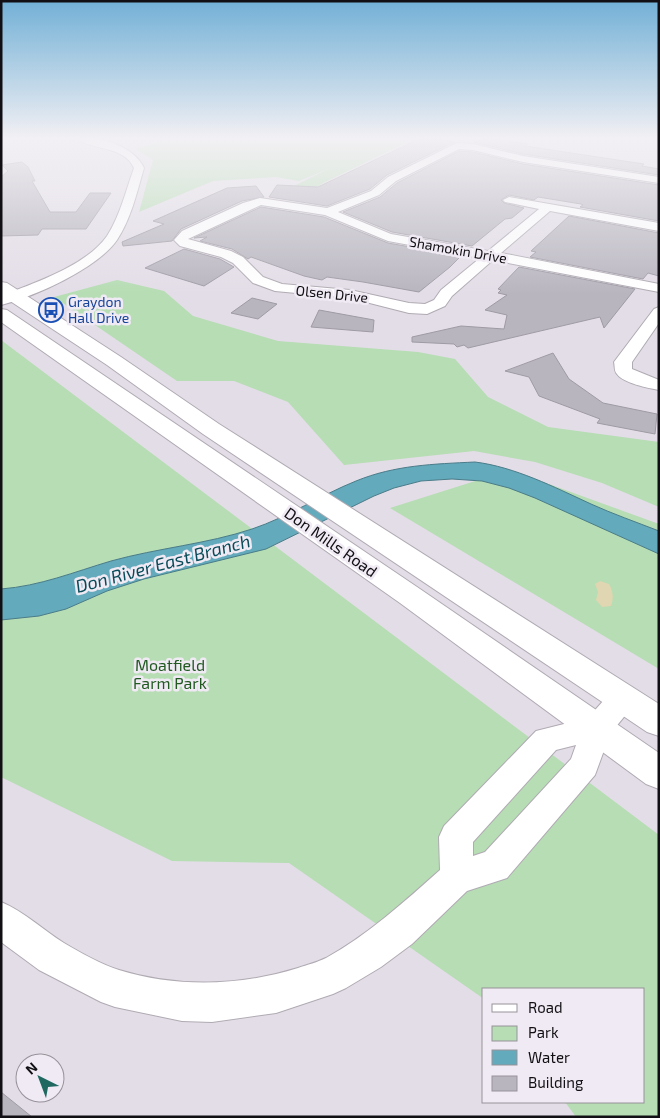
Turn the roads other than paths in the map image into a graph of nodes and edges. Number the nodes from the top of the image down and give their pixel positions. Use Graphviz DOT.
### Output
graph roads {
  1 [pos="132,190"];
  2 [pos="378,190"];
  3 [pos="509,200"];
  4 [pos="260,201"];
  5 [pos="548,207"];
  6 [pos="328,212"];
  7 [pos="659,227"];
  8 [pos="490,255"];
  9 [pos="659,288"];
  10 [pos="5,295"];
  11 [pos="659,312"];
  12 [pos="1,314"];
  13 [pos="659,385"];
  14 [pos="622,699"];
  15 [pos="659,722"];
  16 [pos="597,728"];
  17 [pos="659,773"];
  18 [pos="457,877"];
  19 [pos="1,920"];
  1 -- 10 [label="street"];
  2 -- 6 [label="street"];
  3 -- 5 [label="street"];
  4 -- 6 [label="street, Shamokin Drive"];
  4 -- 8 [label="street, Olsen Drive"];
  5 -- 7 [label="street"];
  5 -- 8 [label="street, Olsen Drive"];
  6 -- 8 [label="street, Shamokin Drive"];
  8 -- 9 [label="street, Shamokin Drive"];
  10 -- 14 [label="main road, Don Mills Road"];
  11 -- 13 [label="street"];
  12 -- 16 [label="main road, Don Mills Road"];
  14 -- 15 [label="main road, Don Mills Road"];
  14 -- 16 [label="street"];
  16 -- 17 [label="main road, Don Mills Road"];
  16 -- 18 [label="street"];
  16 -- 18 [label="street"];
  18 -- 19 [label="street"];
}
